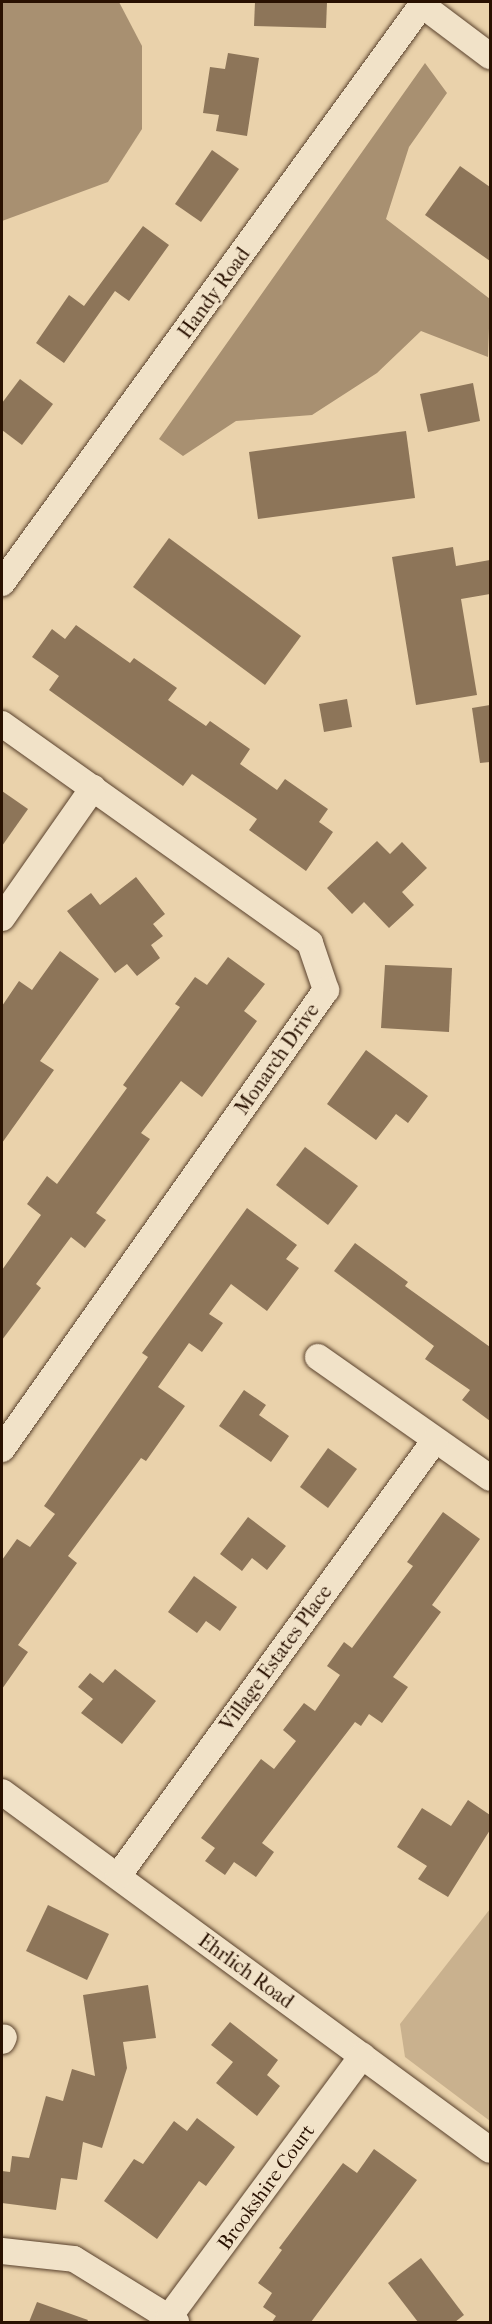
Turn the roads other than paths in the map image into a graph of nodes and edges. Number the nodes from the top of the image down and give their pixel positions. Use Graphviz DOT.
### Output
graph roads {
  1 [pos="423,3"];
  2 [pos="490,56"];
  3 [pos="2,583"];
  4 [pos="2,724"];
  5 [pos="93,788"];
  6 [pos="2,918"];
  7 [pos="318,1357"];
  8 [pos="435,1440"];
  9 [pos="2,1449"];
  10 [pos="490,1478"];
  11 [pos="2,1792"];
  12 [pos="118,1876"];
  13 [pos="362,2056"];
  14 [pos="490,2150"];
  15 [pos="2,2251"];
  16 [pos="172,2320"];
  1 -- 2 [label="street"];
  1 -- 3 [label="street, Handy Road"];
  4 -- 5 [label="street, Monarch Drive"];
  5 -- 6 [label="street"];
  5 -- 9 [label="street, Monarch Drive"];
  7 -- 8 [label="street"];
  8 -- 10 [label="street"];
  8 -- 12 [label="street, Village Estates Place"];
  11 -- 12 [label="street, Ehrlich Road"];
  12 -- 13 [label="street, Ehrlich Road"];
  13 -- 14 [label="street, Ehrlich Road"];
  13 -- 16 [label="street, Brookshire Court"];
  15 -- 16 [label="street"];
}
